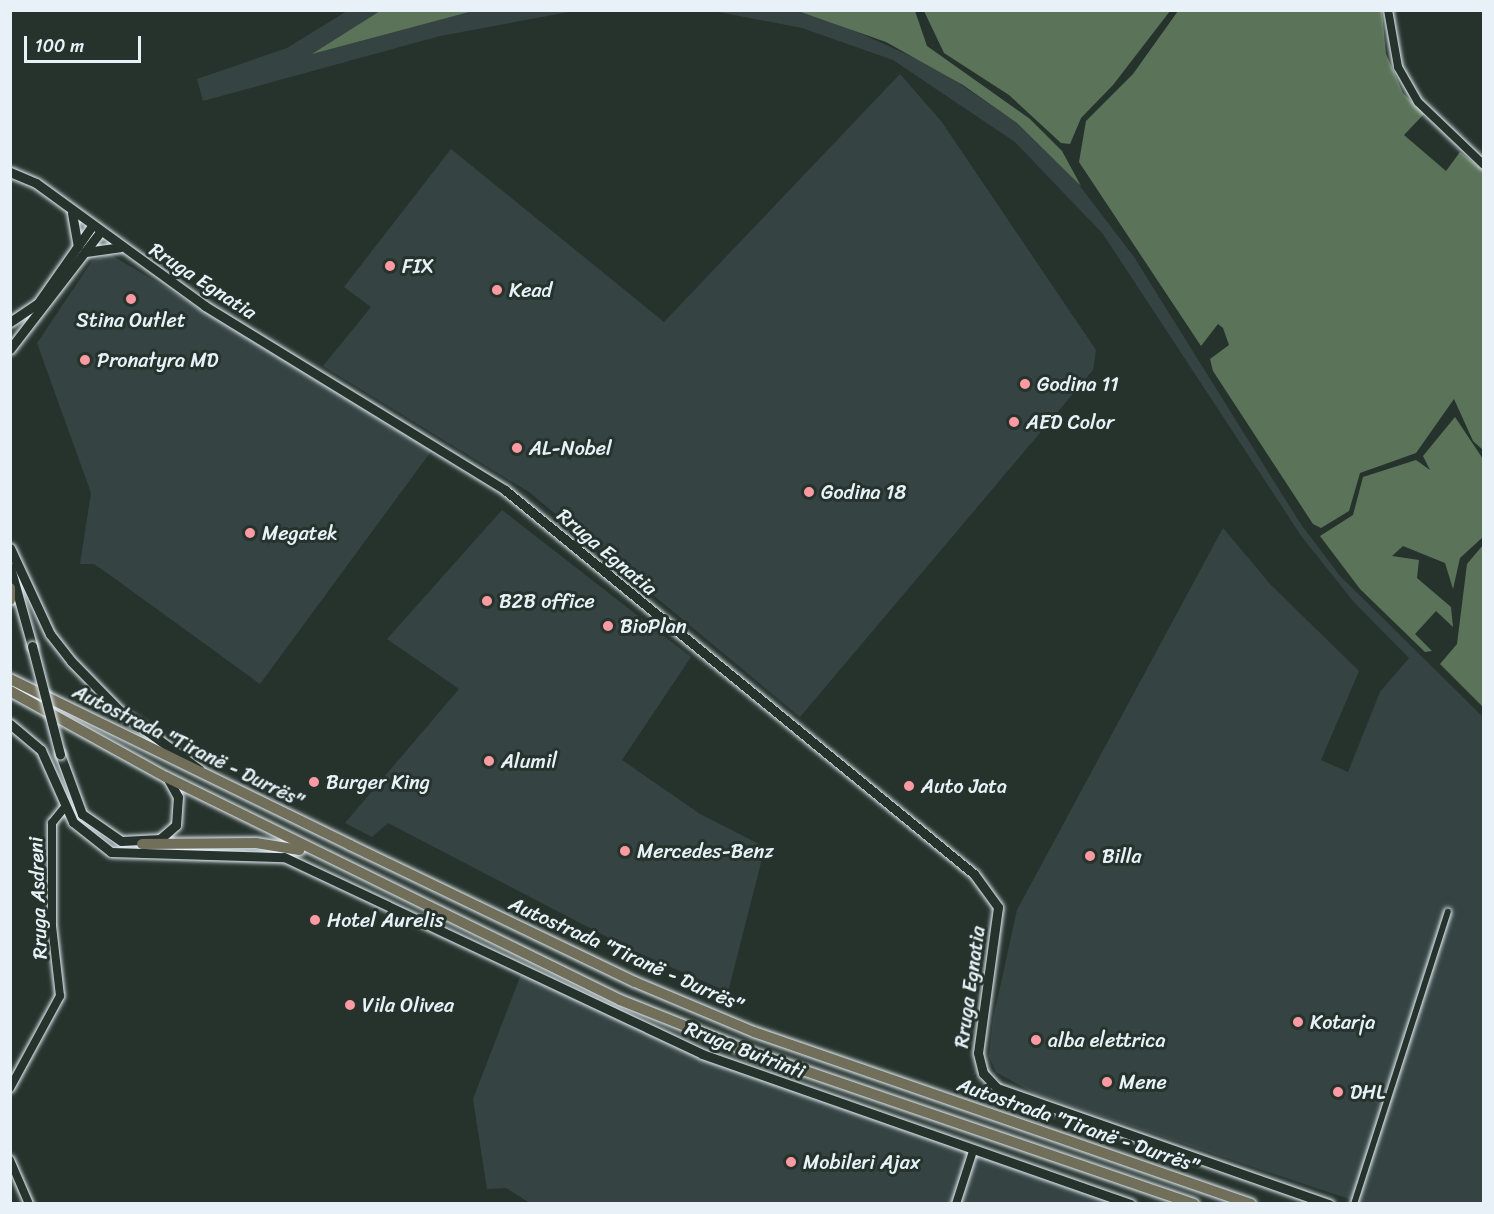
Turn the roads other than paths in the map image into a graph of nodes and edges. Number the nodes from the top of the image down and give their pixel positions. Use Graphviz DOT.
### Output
graph roads {
  1 [pos="1388,10"];
  2 [pos="1484,165"];
  3 [pos="10,172"];
  4 [pos="71,211"];
  5 [pos="97,229"];
  6 [pos="120,247"];
  7 [pos="81,250"];
  8 [pos="10,322"];
  9 [pos="10,349"];
  10 [pos="10,548"];
  11 [pos="10,567"];
  12 [pos="10,588"];
  13 [pos="10,600"];
  14 [pos="10,679"];
  15 [pos="10,691"];
  16 [pos="10,723"];
  17 [pos="203,772"];
  18 [pos="166,777"];
  19 [pos="64,808"];
  20 [pos="142,844"];
  21 [pos="285,852"];
  22 [pos="314,853"];
  23 [pos="1448,912"];
  24 [pos="10,1088"];
  25 [pos="973,1152"];
  26 [pos="10,1160"];
  27 [pos="29,1203"];
  28 [pos="956,1203"];
  29 [pos="1130,1203"];
  30 [pos="1194,1203"];
  31 [pos="1251,1203"];
  32 [pos="1329,1203"];
  33 [pos="1354,1203"];
  1 -- 2 [label="street"];
  3 -- 4 [label="main road, Rruga Egnatia"];
  4 -- 5 [label="main road, Rruga Egnatia"];
  4 -- 7 [label="main road"];
  5 -- 6 [label="main road, Rruga Egnatia"];
  5 -- 7 [label="main road"];
  6 -- 7 [label="main road"];
  6 -- 32 [label="main road, Rruga Egnatia"];
  7 -- 8 [label="main road"];
  7 -- 9 [label="main road"];
  10 -- 17 [label="main road"];
  11 -- 20 [label="main road, bridge"];
  12 -- 13 [label="highway"];
  14 -- 17 [label="highway, Autostrada \"Tiranë - Durrës\""];
  15 -- 18 [label="highway, Autostrada \"Tiranë - Durrës\""];
  16 -- 19 [label="main road"];
  17 -- 31 [label="highway, Autostrada \"Tiranë - Durrës\""];
  18 -- 20 [label="main road"];
  18 -- 22 [label="highway, Autostrada \"Tiranë - Durrës\""];
  19 -- 21 [label="main road"];
  19 -- 24 [label="street, Rruga Asdreni"];
  20 -- 21 [label="highway"];
  21 -- 22 [label="highway"];
  21 -- 25 [label="main road, Rruga Butrinti"];
  22 -- 30 [label="highway, Autostrada \"Tiranë - Durrës\""];
  23 -- 33 [label="street"];
  25 -- 28 [label="street"];
  25 -- 29 [label="main road, Rruga Butrinti"];
  26 -- 27 [label="street"];
}
